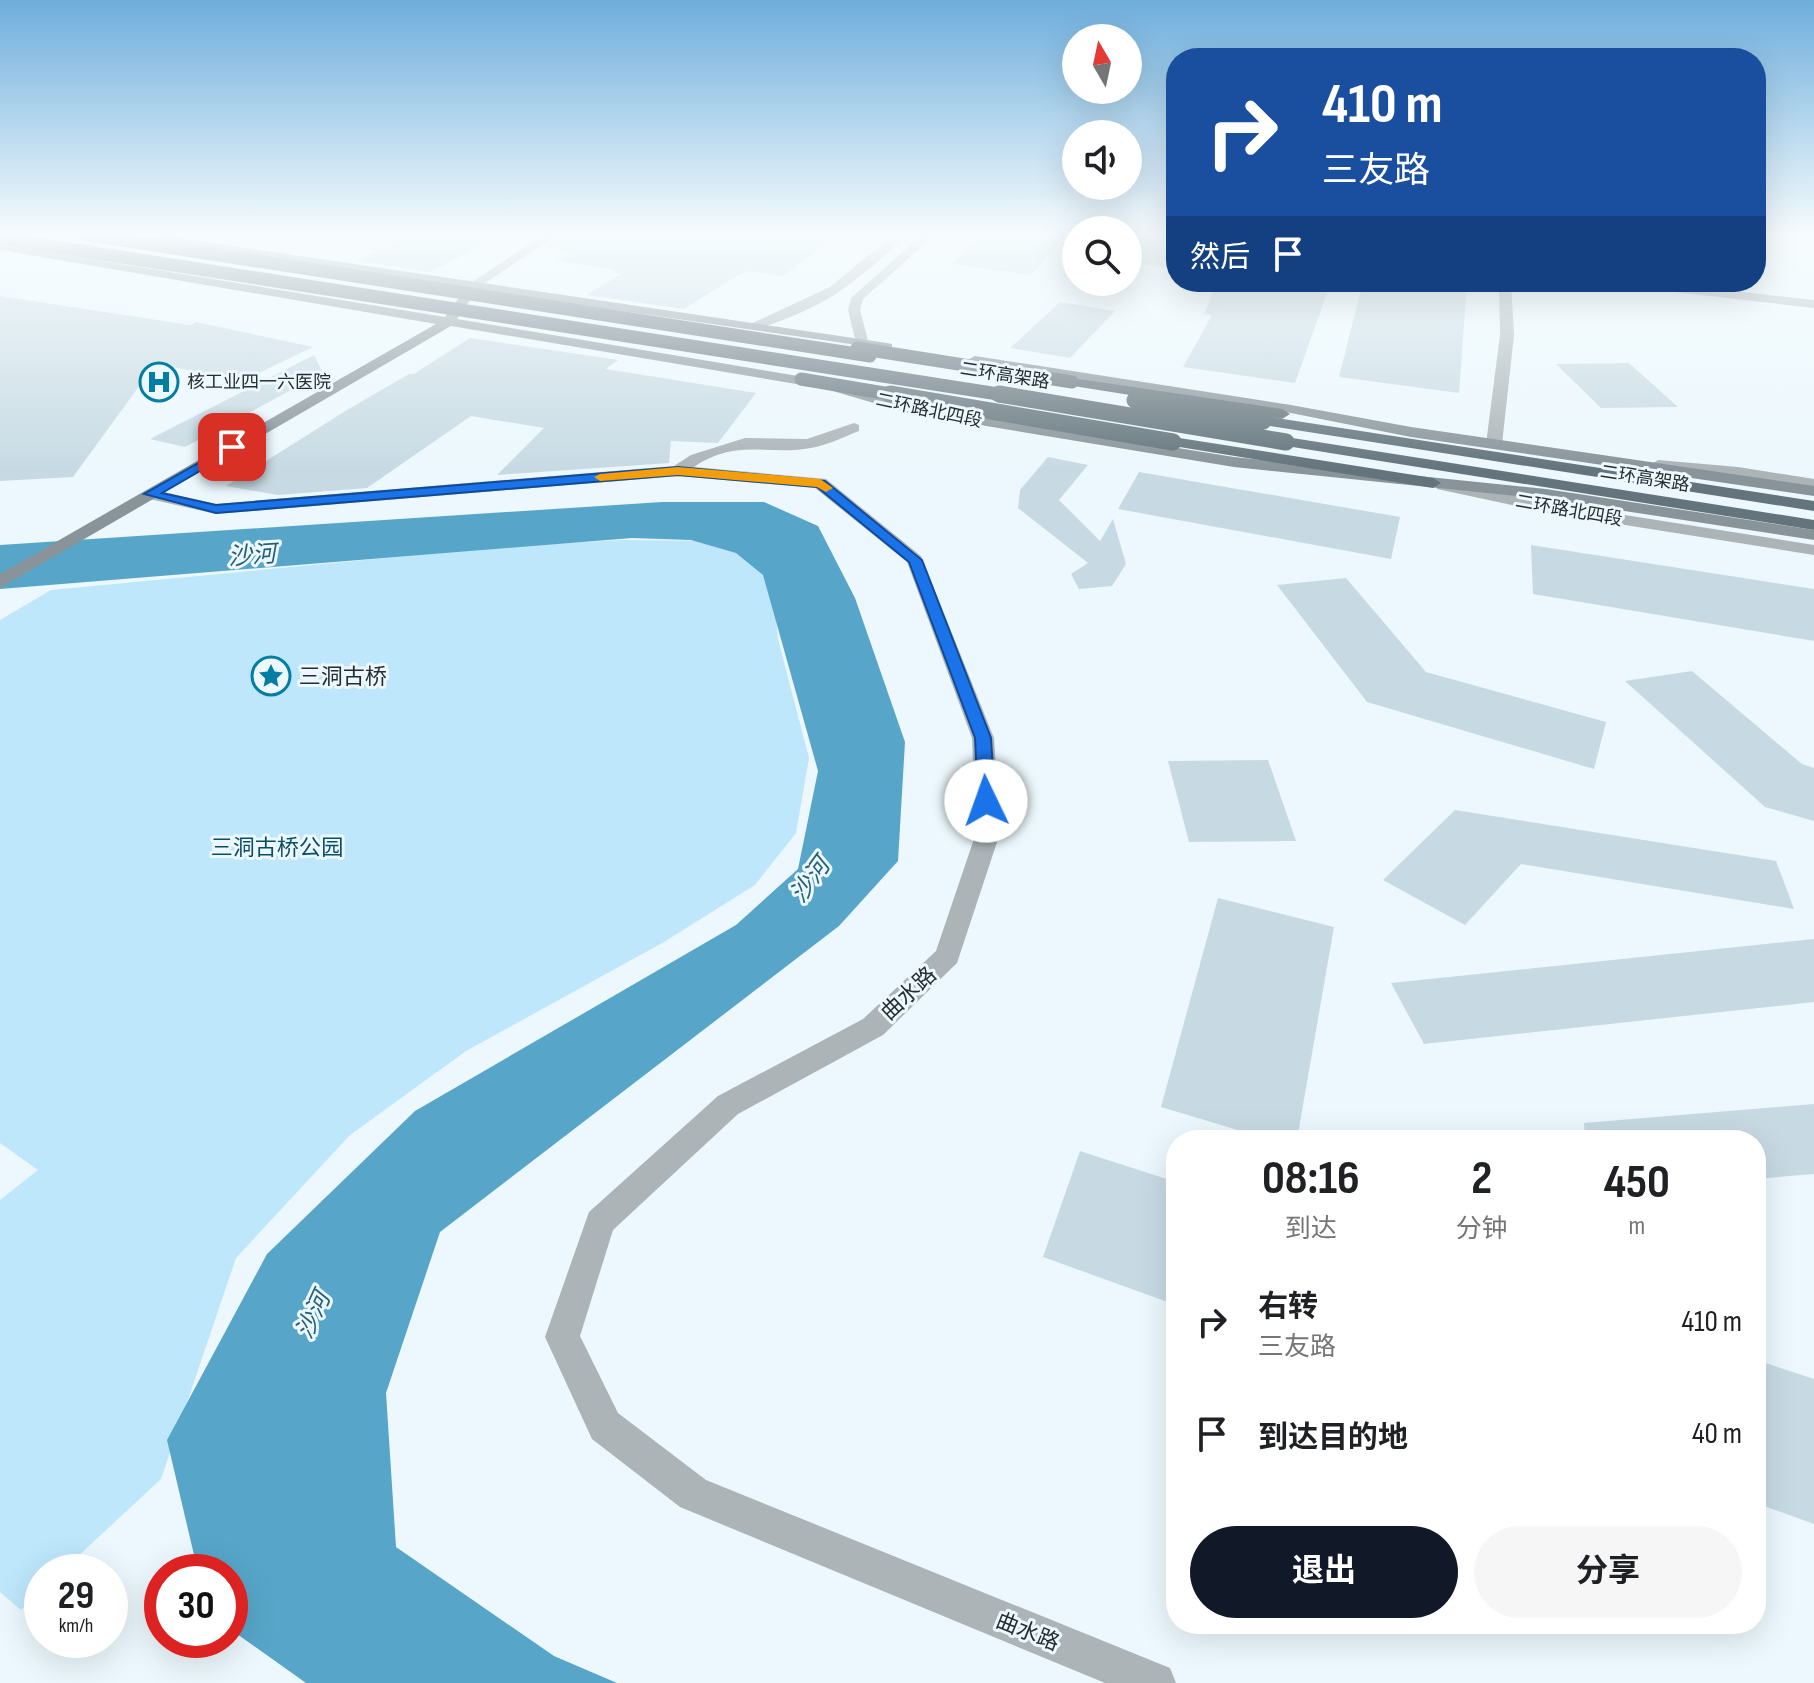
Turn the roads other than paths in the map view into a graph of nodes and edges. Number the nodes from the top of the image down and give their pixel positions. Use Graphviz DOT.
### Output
graph roads {
  1 [pos="391,313"];
  2 [pos="411,313"];
  3 [pos="455,313"];
  4 [pos="476,313"];
  5 [pos="600,313"];
  6 [pos="629,313"];
  7 [pos="658,313"];
  8 [pos="788,313"];
  9 [pos="855,313"];
  10 [pos="1506,313"];
  11 [pos="448,322"];
  12 [pos="751,327"];
  13 [pos="862,344"];
  14 [pos="854,428"];
  15 [pos="1411,432"];
  16 [pos="1494,444"];
  17 [pos="1630,463"];
  18 [pos="678,471"];
  19 [pos="1433,483"];
  20 [pos="1814,484"];
  21 [pos="151,494"];
  22 [pos="1814,494"];
  23 [pos="1814,506"];
  24 [pos="1814,525"];
  25 [pos="1814,535"];
  26 [pos="1814,550"];
  27 [pos="0,582"];
  28 [pos="1155,1683"];
  1 -- 11 [label="main road, 二环路北四段"];
  2 -- 19 [label="highway, bridge"];
  3 -- 11 [label="main road"];
  4 -- 24 [label="highway, 二环高架路, bridge"];
  5 -- 23 [label="highway, 二环高架路, bridge"];
  6 -- 15 [label="highway, bridge"];
  7 -- 12 [label="main road"];
  8 -- 12 [label="street"];
  9 -- 13 [label="street"];
  10 -- 16 [label="street"];
  11 -- 19 [label="main road, 二环路北四段"];
  11 -- 21 [label="main road"];
  12 -- 13 [label="main road"];
  13 -- 15 [label="main road"];
  14 -- 18 [label="street"];
  15 -- 16 [label="main road"];
  16 -- 17 [label="main road"];
  16 -- 22 [label="highway"];
  17 -- 20 [label="street"];
  17 -- 22 [label="main road"];
  18 -- 21 [label="street, 曲水路"];
  18 -- 28 [label="street, 曲水路"];
  19 -- 25 [label="main road"];
  19 -- 26 [label="street, 二环路北四段"];
  21 -- 27 [label="main road"];
}
